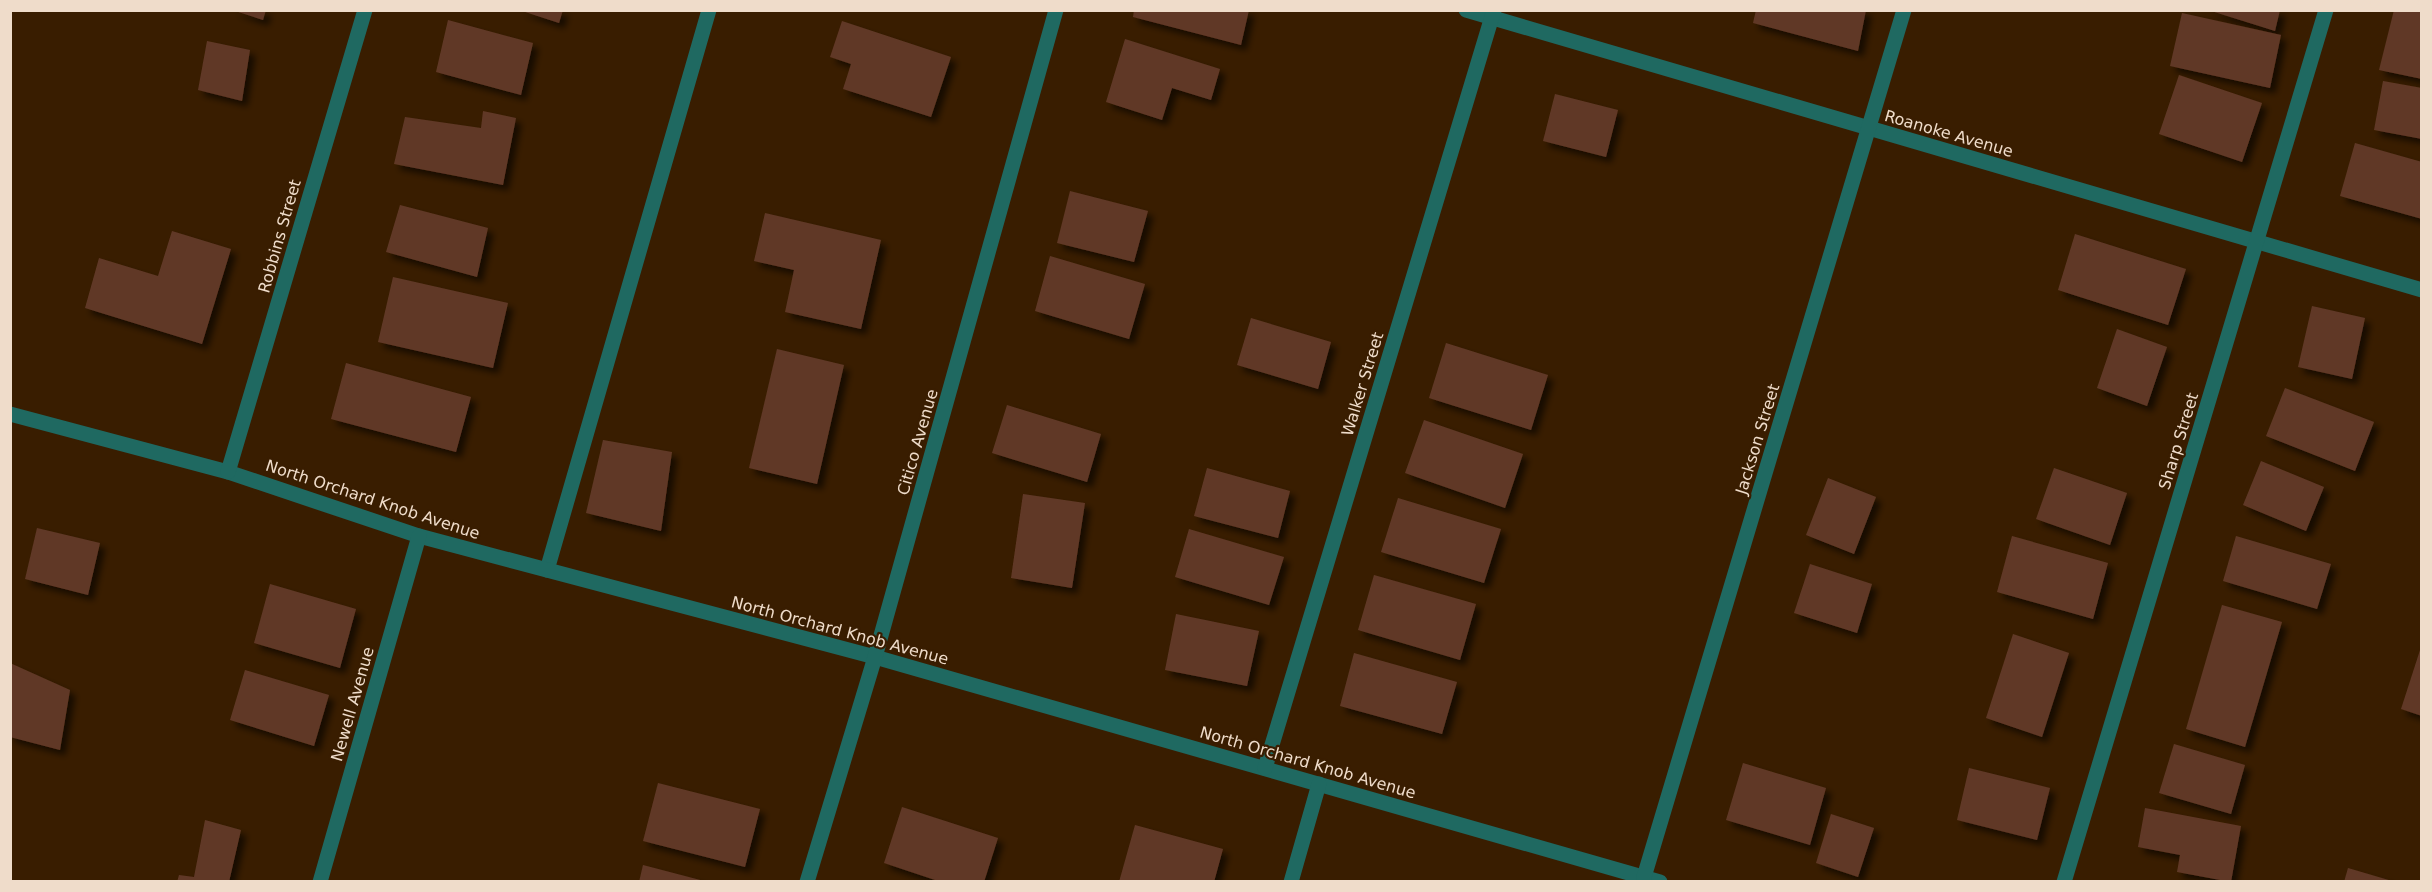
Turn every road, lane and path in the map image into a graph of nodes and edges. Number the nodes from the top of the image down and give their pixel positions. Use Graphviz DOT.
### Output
graph roads {
  1 [pos="365,10"];
  2 [pos="709,10"];
  3 [pos="1056,10"];
  4 [pos="1466,10"];
  5 [pos="1904,10"];
  6 [pos="2326,10"];
  7 [pos="1493,14"];
  8 [pos="1869,128"];
  9 [pos="2257,242"];
  10 [pos="2421,290"];
  11 [pos="10,414"];
  12 [pos="228,472"];
  13 [pos="418,536"];
  14 [pos="547,570"];
  15 [pos="875,657"];
  16 [pos="1265,768"];
  17 [pos="1319,784"];
  18 [pos="1644,877"];
  19 [pos="320,882"];
  20 [pos="807,882"];
  21 [pos="1291,882"];
  22 [pos="1660,882"];
  23 [pos="2064,882"];
  1 -- 12 [label="street, Robbins Street"];
  2 -- 14 [label="street"];
  3 -- 15 [label="street, Citico Avenue"];
  4 -- 7 [label="street, Roanoke Avenue"];
  5 -- 8 [label="street, Jackson Street"];
  6 -- 9 [label="street, Sharp Street"];
  7 -- 8 [label="street, Roanoke Avenue"];
  7 -- 16 [label="street, Walker Street"];
  8 -- 9 [label="street, Roanoke Avenue"];
  8 -- 18 [label="street, Jackson Street"];
  9 -- 10 [label="street, Roanoke Avenue"];
  9 -- 23 [label="street, Sharp Street"];
  11 -- 12 [label="street, North Orchard Knob Avenue"];
  12 -- 13 [label="street, North Orchard Knob Avenue"];
  13 -- 14 [label="street, North Orchard Knob Avenue"];
  13 -- 19 [label="street, Newell Avenue"];
  14 -- 15 [label="street, North Orchard Knob Avenue"];
  15 -- 16 [label="street, North Orchard Knob Avenue"];
  15 -- 20 [label="street, Citico Avenue"];
  16 -- 17 [label="street, North Orchard Knob Avenue"];
  17 -- 18 [label="street, North Orchard Knob Avenue"];
  17 -- 21 [label="street"];
  18 -- 22 [label="street, North Orchard Knob Avenue"];
}
